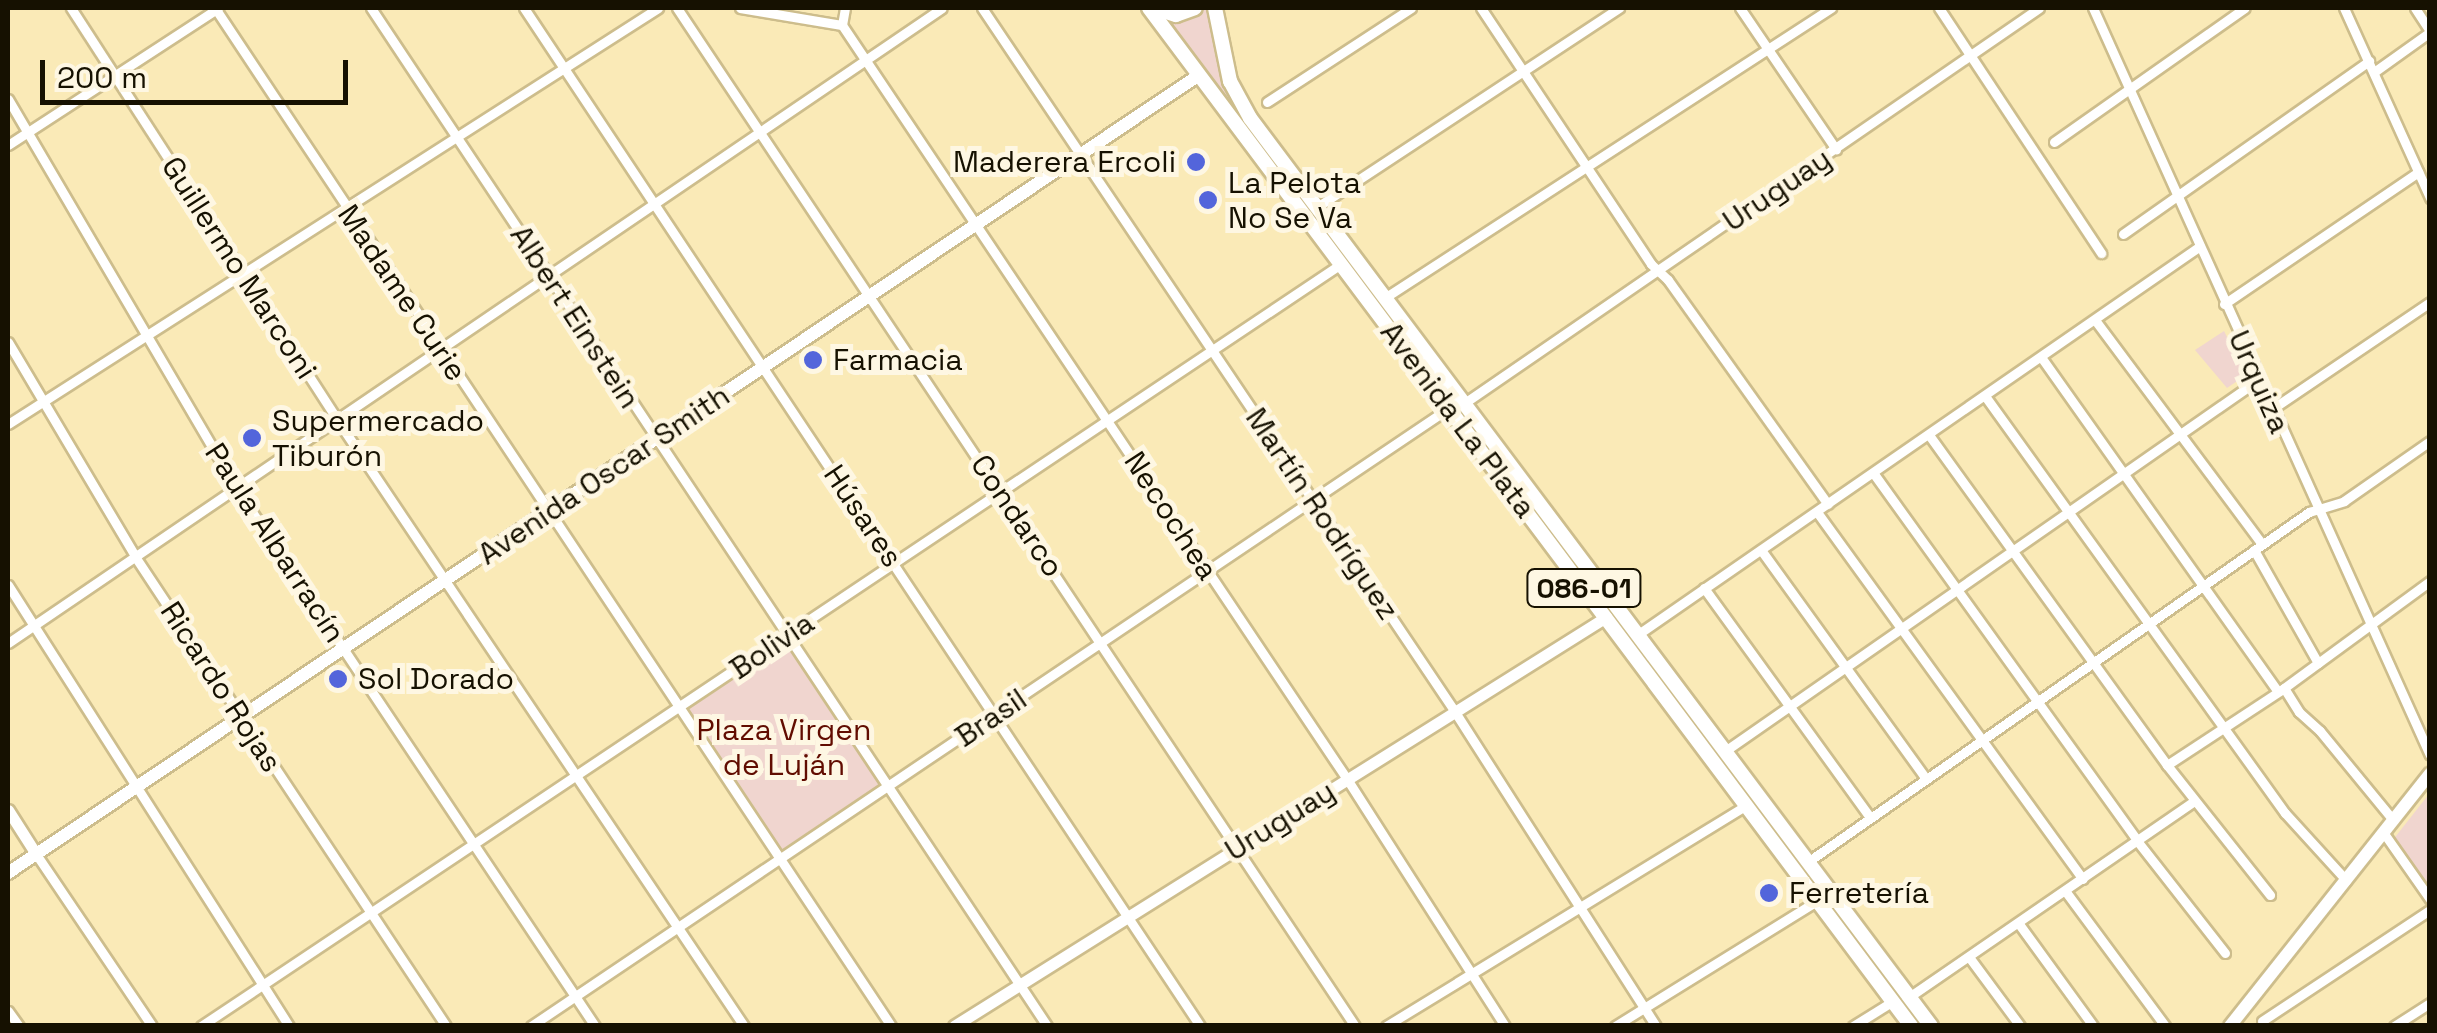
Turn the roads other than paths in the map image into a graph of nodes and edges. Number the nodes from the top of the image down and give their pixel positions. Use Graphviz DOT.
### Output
graph roads {
  1 [pos="71,8"];
  2 [pos="217,8"];
  3 [pos="371,8"];
  4 [pos="524,8"];
  5 [pos="658,8"];
  6 [pos="677,8"];
  7 [pos="740,8"];
  8 [pos="845,8"];
  9 [pos="942,8"];
  10 [pos="982,8"];
  11 [pos="1151,8"];
  12 [pos="1195,8"];
  13 [pos="1215,8"];
  14 [pos="1411,8"];
  15 [pos="1481,8"];
  16 [pos="1619,8"];
  17 [pos="1740,8"];
  18 [pos="1831,8"];
  19 [pos="1939,8"];
  20 [pos="2039,8"];
  21 [pos="2093,8"];
  22 [pos="2245,8"];
  23 [pos="2344,8"];
  24 [pos="2414,8"];
  25 [pos="842,25"];
  26 [pos="2430,32"];
  27 [pos="1767,48"];
  28 [pos="1970,57"];
  29 [pos="864,60"];
  30 [pos="2369,61"];
  31 [pos="564,66"];
  32 [pos="1522,70"];
  33 [pos="2374,72"];
  34 [pos="114,74"];
  35 [pos="1199,75"];
  36 [pos="2128,88"];
  37 [pos="8,98"];
  38 [pos="1267,102"];
  39 [pos="27,132"];
  40 [pos="758,132"];
  41 [pos="456,136"];
  42 [pos="2054,142"];
  43 [pos="8,145"];
  44 [pos="1836,149"];
  45 [pos="1082,152"];
  46 [pos="1587,167"];
  47 [pos="2418,172"];
  48 [pos="2176,197"];
  49 [pos="2430,198"];
  50 [pos="654,204"];
  51 [pos="1317,206"];
  52 [pos="346,208"];
  53 [pos="974,226"];
  54 [pos="2123,234"];
  55 [pos="2200,246"];
  56 [pos="2101,252"];
  57 [pos="1341,264"];
  58 [pos="1658,271"];
  59 [pos="244,275"];
  60 [pos="548,278"];
  61 [pos="870,297"];
  62 [pos="1386,297"];
  63 [pos="2430,302"];
  64 [pos="2224,304"];
  65 [pos="2095,320"];
  66 [pos="148,337"];
  67 [pos="8,342"];
  68 [pos="1214,350"];
  69 [pos="440,352"];
  70 [pos="2041,357"];
  71 [pos="762,368"];
  72 [pos="2258,380"];
  73 [pos="1985,396"];
  74 [pos="43,403"];
  75 [pos="1456,406"];
  76 [pos="2272,408"];
  77 [pos="338,421"];
  78 [pos="1108,421"];
  79 [pos="8,424"];
  80 [pos="2177,432"];
  81 [pos="1929,435"];
  82 [pos="657,440"];
  83 [pos="2430,441"];
  84 [pos="2124,470"];
  85 [pos="1874,474"];
  86 [pos="236,488"];
  87 [pos="1002,492"];
  88 [pos="1312,501"];
  89 [pos="1828,504"];
  90 [pos="2067,509"];
  91 [pos="2318,509"];
  92 [pos="1817,512"];
  93 [pos="548,513"];
  94 [pos="2258,547"];
  95 [pos="2011,548"];
  96 [pos="1761,550"];
  97 [pos="136,558"];
  98 [pos="896,565"];
  99 [pos="1208,572"];
  100 [pos="444,580"];
  101 [pos="2430,582"];
  102 [pos="2205,584"];
  103 [pos="1958,585"];
  104 [pos="8,586"];
  105 [pos="1704,588"];
  106 [pos="1606,617"];
  107 [pos="2148,622"];
  108 [pos="2372,625"];
  109 [pos="32,626"];
  110 [pos="1901,626"];
  111 [pos="1637,634"];
  112 [pos="788,635"];
  113 [pos="8,643"];
  114 [pos="1102,643"];
  115 [pos="343,649"];
  116 [pos="2094,662"];
  117 [pos="2318,663"];
  118 [pos="1845,666"];
  119 [pos="2281,690"];
  120 [pos="2040,700"];
  121 [pos="1788,706"];
  122 [pos="680,708"];
  123 [pos="1455,712"];
  124 [pos="997,714"];
  125 [pos="240,717"];
  126 [pos="2222,728"];
  127 [pos="1982,740"];
  128 [pos="1725,751"];
  129 [pos="2430,754"];
  130 [pos="2167,765"];
  131 [pos="2430,774"];
  132 [pos="576,776"];
  133 [pos="1925,777"];
  134 [pos="1347,779"];
  135 [pos="138,786"];
  136 [pos="888,787"];
  137 [pos="2194,801"];
  138 [pos="1747,805"];
  139 [pos="8,810"];
  140 [pos="1870,817"];
  141 [pos="2392,820"];
  142 [pos="2383,832"];
  143 [pos="2138,842"];
  144 [pos="472,844"];
  145 [pos="1237,847"];
  146 [pos="36,854"];
  147 [pos="780,860"];
  148 [pos="1809,861"];
  149 [pos="8,873"];
  150 [pos="2084,879"];
  151 [pos="2346,880"];
  152 [pos="2066,892"];
  153 [pos="2270,895"];
  154 [pos="1818,900"];
  155 [pos="2430,900"];
  156 [pos="1580,907"];
  157 [pos="2430,910"];
  158 [pos="372,913"];
  159 [pos="1128,915"];
  160 [pos="2019,924"];
  161 [pos="679,927"];
  162 [pos="2225,954"];
  163 [pos="1969,957"];
  164 [pos="1472,973"];
  165 [pos="1019,984"];
  166 [pos="263,985"];
  167 [pos="576,996"];
  168 [pos="1909,997"];
  169 [pos="1893,1001"];
  170 [pos="2248,1003"];
  171 [pos="2430,1003"];
  172 [pos="1645,1007"];
  173 [pos="8,1011"];
  174 [pos="2264,1023"];
  175 [pos="19,1026"];
  176 [pos="152,1026"];
  177 [pos="201,1026"];
  178 [pos="289,1026"];
  179 [pos="446,1026"];
  180 [pos="531,1026"];
  181 [pos="595,1026"];
  182 [pos="744,1026"];
  183 [pos="891,1026"];
  184 [pos="954,1026"];
  185 [pos="1047,1026"];
  186 [pos="1200,1026"];
  187 [pos="1354,1026"];
  188 [pos="1386,1026"];
  189 [pos="1505,1026"];
  190 [pos="1615,1026"];
  191 [pos="1656,1026"];
  192 [pos="1853,1026"];
  193 [pos="1911,1026"];
  194 [pos="1931,1026"];
  195 [pos="2020,1026"];
  196 [pos="2093,1026"];
  197 [pos="2165,1026"];
  198 [pos="2230,1026"];
  199 [pos="2394,1026"];
  1 -- 34 [label="street, Guillermo Marconi"];
  2 -- 34 [label="street"];
  2 -- 52 [label="street, Madame Curie"];
  3 -- 41 [label="street, Albert Einstein"];
  4 -- 31 [label="street, Húsares"];
  5 -- 31 [label="street"];
  6 -- 40 [label="street, Condarco"];
  7 -- 25 [label="street"];
  8 -- 25 [label="street"];
  9 -- 29 [label="street"];
  10 -- 45 [label="street, Martín Rodríguez"];
  11 -- 12 [label="main road"];
  11 -- 35 [label="main road, Avenida La Plata / 086-01"];
  13 -- 51 [label="main road, Avenida La Plata / 086-01"];
  14 -- 38 [label="street"];
  15 -- 32 [label="street"];
  16 -- 32 [label="street"];
  17 -- 27 [label="street"];
  18 -- 27 [label="street"];
  19 -- 28 [label="street"];
  20 -- 28 [label="street, Uruguay"];
  21 -- 36 [label="street, Urquiza"];
  22 -- 36 [label="street"];
  23 -- 30 [label="street"];
  24 -- 26 [label="street"];
  25 -- 29 [label="street, Necochea"];
  26 -- 33 [label="street"];
  27 -- 44 [label="street"];
  27 -- 46 [label="street"];
  28 -- 44 [label="street, Uruguay"];
  28 -- 56 [label="street"];
  29 -- 40 [label="street"];
  29 -- 53 [label="street, Necochea"];
  30 -- 33 [label="street"];
  30 -- 48 [label="street"];
  31 -- 41 [label="street"];
  31 -- 50 [label="street, Húsares"];
  32 -- 46 [label="street"];
  32 -- 51 [label="street"];
  33 -- 47 [label="street"];
  34 -- 39 [label="street"];
  34 -- 59 [label="street, Guillermo Marconi"];
  35 -- 45 [label="main road, Avenida Oscar Smith"];
  35 -- 57 [label="main road, Avenida La Plata / 086-01"];
  36 -- 42 [label="street"];
  36 -- 48 [label="street, Urquiza"];
  37 -- 39 [label="street, Paula Albarracín"];
  39 -- 43 [label="street"];
  39 -- 66 [label="street, Paula Albarracín"];
  40 -- 50 [label="street"];
  40 -- 61 [label="street, Condarco"];
  41 -- 52 [label="street"];
  41 -- 60 [label="street, Albert Einstein"];
  44 -- 58 [label="street, Uruguay"];
  45 -- 53 [label="main road, Avenida Oscar Smith"];
  45 -- 68 [label="street, Martín Rodríguez"];
  46 -- 58 [label="street"];
  46 -- 62 [label="street"];
  47 -- 49 [label="street"];
  47 -- 64 [label="street"];
  48 -- 54 [label="street"];
  48 -- 55 [label="street, Urquiza"];
  50 -- 60 [label="street"];
  50 -- 71 [label="street, Húsares"];
  51 -- 62 [label="main road, Avenida La Plata / 086-01"];
  52 -- 59 [label="street"];
  52 -- 69 [label="street, Madame Curie"];
  53 -- 61 [label="main road, Avenida Oscar Smith"];
  53 -- 78 [label="street, Necochea"];
  55 -- 64 [label="street, Urquiza"];
  55 -- 65 [label="street"];
  57 -- 68 [label="street, Bolivia"];
  57 -- 75 [label="main road, Avenida La Plata / 086-01"];
  58 -- 75 [label="street, Uruguay"];
  58 -- 89 [label="street"];
  59 -- 66 [label="street"];
  59 -- 77 [label="street, Guillermo Marconi"];
  60 -- 69 [label="street"];
  60 -- 82 [label="street, Albert Einstein"];
  61 -- 71 [label="main road, Avenida Oscar Smith"];
  61 -- 87 [label="street, Condarco"];
  62 -- 75 [label="main road, Avenida La Plata / 086-01"];
  63 -- 76 [label="street"];
  64 -- 72 [label="street, Urquiza"];
  65 -- 70 [label="street"];
  65 -- 80 [label="street"];
  66 -- 74 [label="street"];
  66 -- 86 [label="street, Paula Albarracín"];
  67 -- 74 [label="street, Ricardo Rojas"];
  68 -- 78 [label="street, Bolivia"];
  68 -- 88 [label="street, Martín Rodríguez"];
  69 -- 77 [label="street"];
  69 -- 93 [label="street, Madame Curie"];
  70 -- 73 [label="street"];
  70 -- 84 [label="street"];
  71 -- 82 [label="main road, Avenida Oscar Smith"];
  71 -- 98 [label="street, Húsares"];
  72 -- 76 [label="street, Urquiza"];
  72 -- 80 [label="street"];
  73 -- 81 [label="street"];
  73 -- 90 [label="street"];
  74 -- 79 [label="street"];
  74 -- 97 [label="street, Ricardo Rojas"];
  75 -- 88 [label="street, Brasil"];
  75 -- 106 [label="main road, Avenida La Plata / 086-01"];
  75 -- 111 [label="main road, Avenida La Plata / 086-01"];
  76 -- 91 [label="street, Urquiza"];
  77 -- 86 [label="street"];
  77 -- 100 [label="street, Guillermo Marconi"];
  78 -- 87 [label="street, Bolivia"];
  78 -- 99 [label="street, Necochea"];
  80 -- 84 [label="street"];
  80 -- 94 [label="street"];
  81 -- 85 [label="street"];
  81 -- 95 [label="street"];
  82 -- 93 [label="main road, Avenida Oscar Smith"];
  82 -- 112 [label="street, Albert Einstein"];
  83 -- 91 [label="street"];
  84 -- 90 [label="street"];
  84 -- 102 [label="street"];
  85 -- 89 [label="street"];
  85 -- 103 [label="street"];
  86 -- 97 [label="street"];
  86 -- 115 [label="street, Paula Albarracín"];
  87 -- 98 [label="street, Bolivia"];
  87 -- 114 [label="street, Condarco"];
  88 -- 99 [label="street, Brasil"];
  88 -- 123 [label="street, Martín Rodríguez"];
  89 -- 92 [label="street"];
  90 -- 95 [label="street"];
  90 -- 107 [label="street"];
  91 -- 94 [label="street"];
  91 -- 108 [label="street, Urquiza"];
  92 -- 96 [label="street"];
  92 -- 110 [label="street"];
  93 -- 100 [label="main road, Avenida Oscar Smith"];
  93 -- 122 [label="street, Madame Curie"];
  94 -- 102 [label="street"];
  94 -- 117 [label="street"];
  95 -- 103 [label="street"];
  95 -- 116 [label="street"];
  96 -- 105 [label="street"];
  96 -- 118 [label="street"];
  97 -- 109 [label="street"];
  97 -- 125 [label="street, Ricardo Rojas"];
  98 -- 112 [label="street, Bolivia"];
  98 -- 124 [label="street, Húsares"];
  99 -- 114 [label="street, Brasil"];
  99 -- 134 [label="street, Necochea"];
  100 -- 115 [label="main road, Avenida Oscar Smith"];
  100 -- 132 [label="street, Guillermo Marconi"];
  101 -- 108 [label="street"];
  102 -- 107 [label="street"];
  102 -- 119 [label="street"];
  103 -- 110 [label="street"];
  103 -- 120 [label="street"];
  104 -- 109 [label="street"];
  105 -- 111 [label="street"];
  105 -- 121 [label="street"];
  106 -- 123 [label="street, Uruguay"];
  106 -- 138 [label="main road, Avenida La Plata / 086-01"];
  107 -- 116 [label="street"];
  107 -- 126 [label="street"];
  108 -- 117 [label="street"];
  108 -- 129 [label="street, Urquiza"];
  109 -- 113 [label="street"];
  109 -- 135 [label="street"];
  110 -- 118 [label="street"];
  110 -- 127 [label="street"];
  111 -- 128 [label="main road, Avenida La Plata / 086-01"];
  112 -- 122 [label="street, Bolivia"];
  112 -- 136 [label="street, Albert Einstein"];
  114 -- 124 [label="street, Brasil"];
  114 -- 145 [label="street, Condarco"];
  115 -- 125 [label="main road, Avenida Oscar Smith"];
  115 -- 144 [label="street, Paula Albarracín"];
  116 -- 120 [label="street"];
  116 -- 130 [label="street"];
  117 -- 119 [label="street"];
  118 -- 121 [label="street"];
  118 -- 133 [label="street"];
  119 -- 126 [label="street"];
  119 -- 141 [label="street"];
  120 -- 127 [label="street"];
  120 -- 143 [label="street"];
  121 -- 128 [label="street"];
  121 -- 140 [label="street"];
  122 -- 132 [label="street, Bolivia"];
  122 -- 147 [label="street, Madame Curie"];
  123 -- 134 [label="street, Uruguay"];
  123 -- 156 [label="street, Martín Rodríguez"];
  124 -- 136 [label="street, Brasil"];
  124 -- 159 [label="street, Húsares"];
  125 -- 135 [label="main road, Avenida Oscar Smith"];
  125 -- 158 [label="street, Ricardo Rojas"];
  126 -- 130 [label="street"];
  126 -- 151 [label="street"];
  127 -- 133 [label="street"];
  127 -- 150 [label="street"];
  128 -- 148 [label="main road, Avenida La Plata / 086-01"];
  130 -- 137 [label="street"];
  131 -- 141 [label="main road"];
  132 -- 144 [label="street, Bolivia"];
  132 -- 161 [label="street, Guillermo Marconi"];
  133 -- 140 [label="street"];
  134 -- 145 [label="street, Uruguay"];
  134 -- 164 [label="street, Necochea"];
  135 -- 146 [label="main road, Avenida Oscar Smith"];
  135 -- 166 [label="street"];
  136 -- 147 [label="street, Brasil"];
  136 -- 165 [label="street, Albert Einstein"];
  137 -- 143 [label="street"];
  137 -- 153 [label="street"];
  138 -- 154 [label="main road, Avenida La Plata / 086-01"];
  138 -- 156 [label="street"];
  139 -- 146 [label="street"];
  140 -- 148 [label="street"];
  141 -- 142 [label="main road"];
  142 -- 151 [label="main road"];
  142 -- 155 [label="street"];
  143 -- 150 [label="street"];
  143 -- 162 [label="street"];
  144 -- 158 [label="street, Bolivia"];
  144 -- 167 [label="street, Paula Albarracín"];
  145 -- 159 [label="street, Uruguay"];
  145 -- 187 [label="street, Condarco"];
  146 -- 149 [label="main road, Avenida Oscar Smith"];
  146 -- 176 [label="street"];
  147 -- 161 [label="street, Brasil"];
  147 -- 183 [label="street, Madame Curie"];
  148 -- 168 [label="main road, Avenida La Plata / 086-01"];
  150 -- 152 [label="street"];
  151 -- 170 [label="main road"];
  152 -- 160 [label="street"];
  152 -- 197 [label="street"];
  154 -- 169 [label="main road, Avenida La Plata / 086-01"];
  154 -- 172 [label="street"];
  156 -- 164 [label="street"];
  156 -- 172 [label="street, Martín Rodríguez"];
  157 -- 174 [label="street"];
  158 -- 166 [label="street, Bolivia"];
  158 -- 179 [label="street, Ricardo Rojas"];
  159 -- 165 [label="street, Uruguay"];
  159 -- 186 [label="street, Húsares"];
  160 -- 163 [label="street"];
  160 -- 196 [label="street"];
  161 -- 167 [label="street, Brasil"];
  161 -- 182 [label="street, Guillermo Marconi"];
  163 -- 168 [label="street"];
  163 -- 195 [label="street"];
  164 -- 188 [label="street"];
  164 -- 189 [label="street, Necochea"];
  165 -- 184 [label="street, Uruguay"];
  165 -- 185 [label="street, Albert Einstein"];
  166 -- 177 [label="street, Bolivia"];
  166 -- 178 [label="street"];
  167 -- 180 [label="street, Brasil"];
  167 -- 181 [label="street, Paula Albarracín"];
  168 -- 194 [label="main road, Avenida La Plata / 086-01"];
  169 -- 192 [label="street"];
  169 -- 193 [label="main road, Avenida La Plata / 086-01"];
  170 -- 174 [label="street"];
  170 -- 198 [label="main road"];
  171 -- 199 [label="street"];
  172 -- 190 [label="street"];
  172 -- 191 [label="street, Martín Rodríguez"];
  173 -- 175 [label="street"];
}
